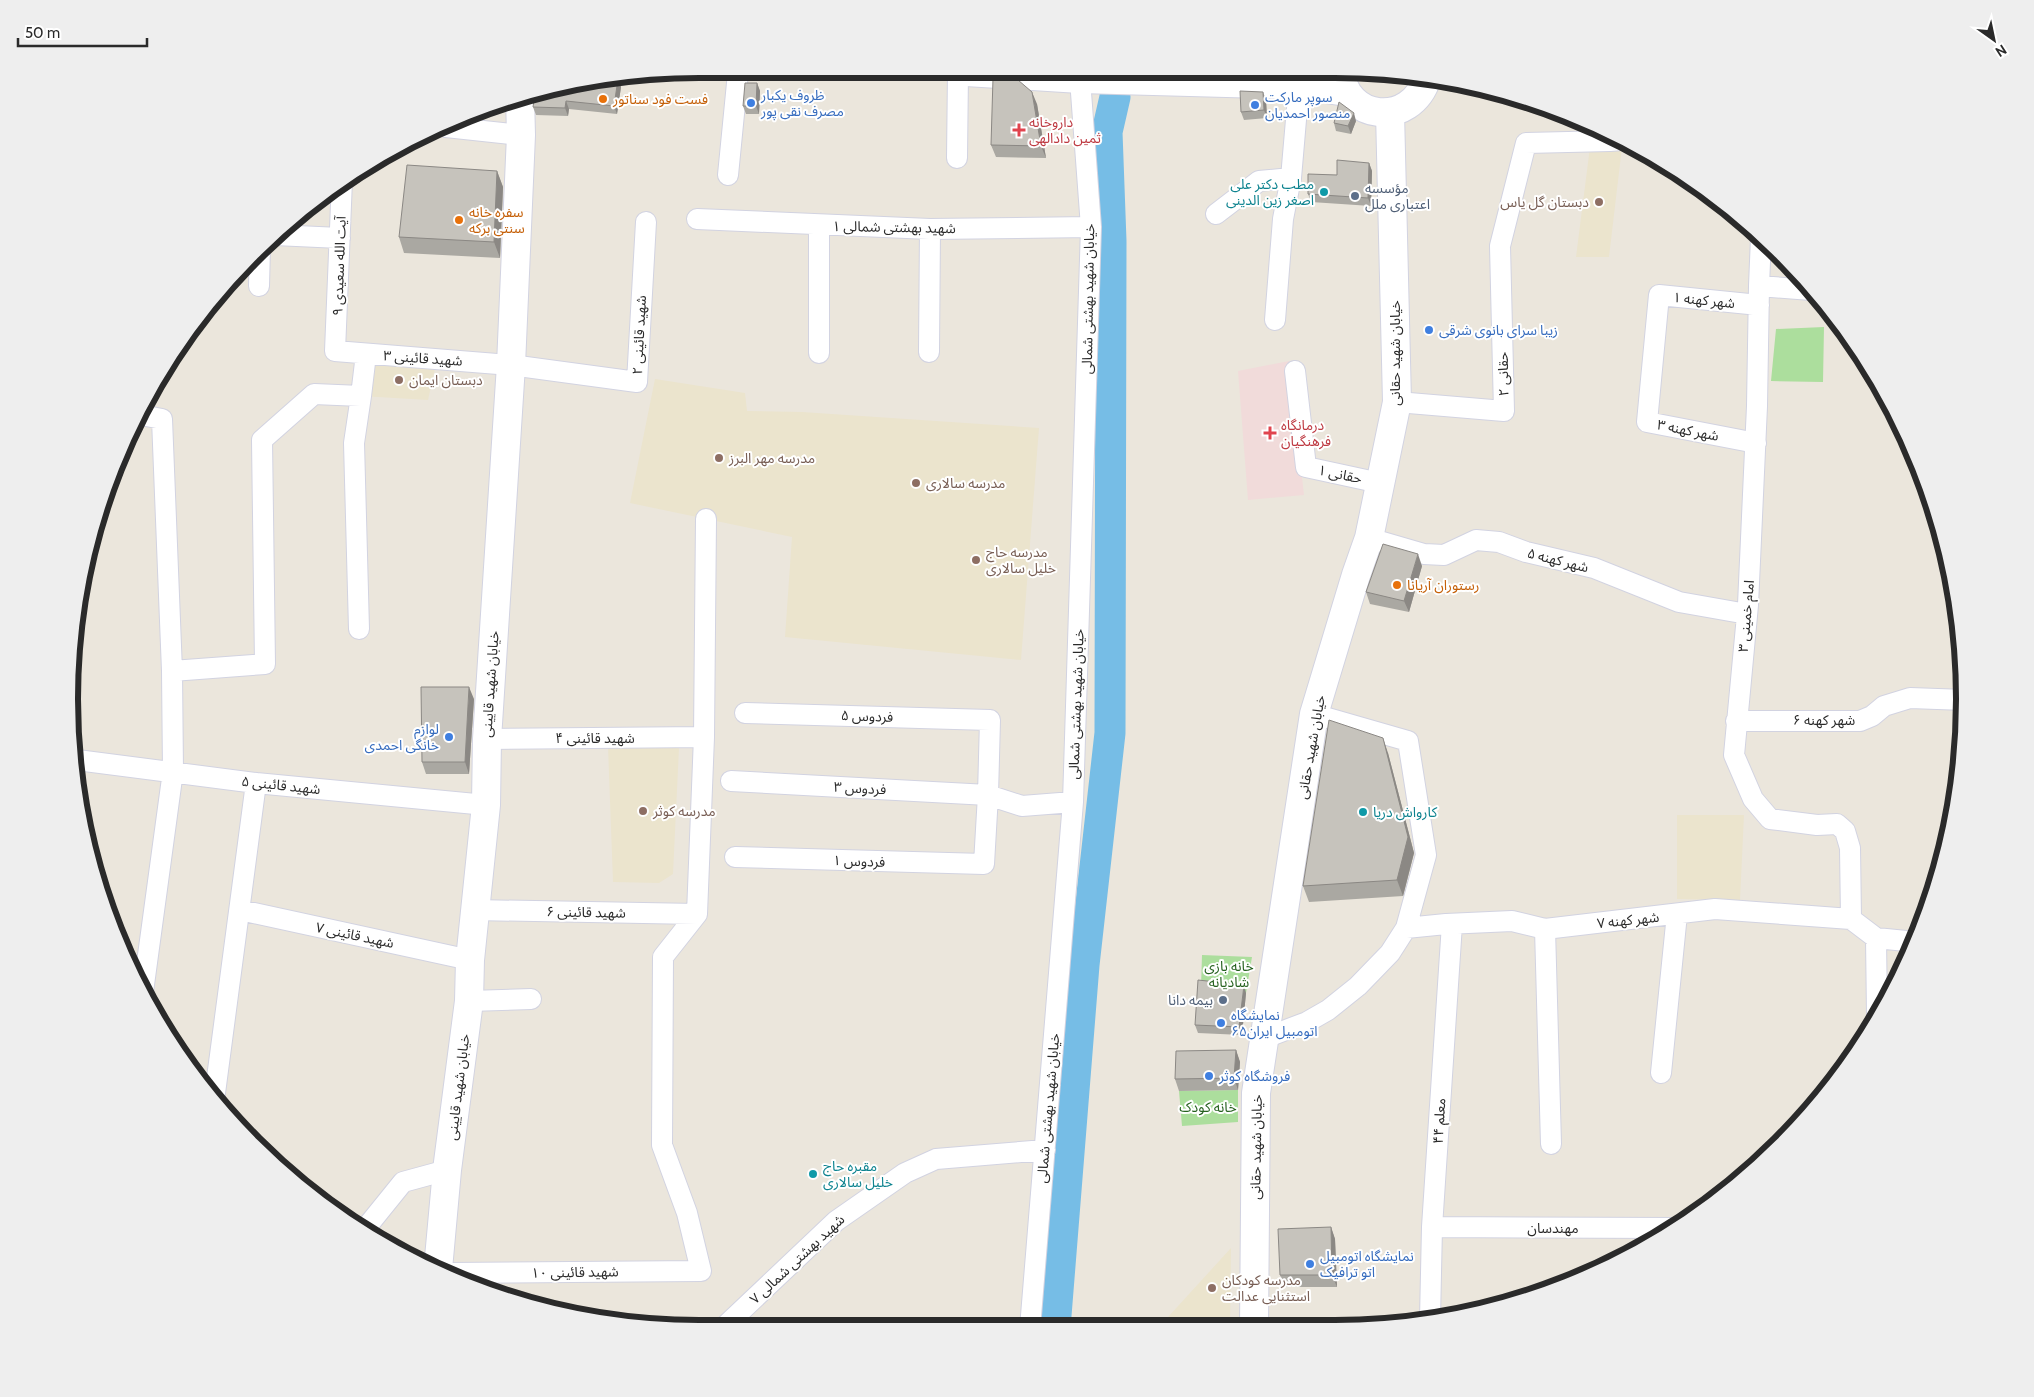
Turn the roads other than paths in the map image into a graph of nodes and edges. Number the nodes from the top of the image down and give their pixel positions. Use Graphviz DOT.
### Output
graph roads {
  1 [pos="738,78"];
  2 [pos="958,78"];
  3 [pos="1064,78"];
  4 [pos="1080,79"];
  5 [pos="1343,81"];
  6 [pos="1424,84"];
  7 [pos="1299,85"];
  8 [pos="520,104"];
  9 [pos="1390,112"];
  10 [pos="454,128"];
  11 [pos="522,136"];
  12 [pos="1608,141"];
  13 [pos="957,158"];
  14 [pos="728,175"];
  15 [pos="1291,178"];
  16 [pos="342,190"];
  17 [pos="1216,214"];
  18 [pos="697,219"];
  19 [pos="646,222"];
  20 [pos="819,225"];
  21 [pos="1091,227"];
  22 [pos="930,229"];
  23 [pos="285,235"];
  24 [pos="340,238"];
  25 [pos="1761,246"];
  26 [pos="260,258"];
  27 [pos="259,286"];
  28 [pos="1804,291"];
  29 [pos="1759,296"];
  30 [pos="1275,320"];
  31 [pos="335,351"];
  32 [pos="929,352"];
  33 [pos="819,353"];
  34 [pos="366,354"];
  35 [pos="1652,364"];
  36 [pos="511,365"];
  37 [pos="1295,371"];
  38 [pos="361,396"];
  39 [pos="1397,402"];
  40 [pos="146,416"];
  41 [pos="1756,443"];
  42 [pos="1380,483"];
  43 [pos="706,519"];
  44 [pos="1369,538"];
  45 [pos="1747,614"];
  46 [pos="359,629"];
  47 [pos="172,671"];
  48 [pos="1956,700"];
  49 [pos="745,713"];
  50 [pos="1314,714"];
  51 [pos="1736,720"];
  52 [pos="704,737"];
  53 [pos="487,739"];
  54 [pos="81,760"];
  55 [pos="173,771"];
  56 [pos="731,781"];
  57 [pos="256,783"];
  58 [pos="988,795"];
  59 [pos="1073,802"];
  60 [pos="486,805"];
  61 [pos="735,857"];
  62 [pos="240,910"];
  63 [pos="474,910"];
  64 [pos="697,914"];
  65 [pos="1678,914"];
  66 [pos="1851,919"];
  67 [pos="1452,924"];
  68 [pos="1406,928"];
  69 [pos="1544,929"];
  70 [pos="1876,938"];
  71 [pos="1907,941"];
  72 [pos="470,960"];
  73 [pos="145,978"];
  74 [pos="531,999"];
  75 [pos="469,1001"];
  76 [pos="1877,1002"];
  77 [pos="1265,1038"];
  78 [pos="1661,1073"];
  79 [pos="216,1088"];
  80 [pos="1551,1144"];
  81 [pos="1045,1150"];
  82 [pos="447,1170"];
  83 [pos="369,1224"];
  84 [pos="1432,1228"];
  85 [pos="1659,1228"];
  86 [pos="439,1262"];
  87 [pos="463,1273"];
  88 [pos="1430,1312"];
  89 [pos="731,1320"];
  90 [pos="1031,1320"];
  91 [pos="1254,1320"];
  1 -- 14 [label="street"];
  2 -- 13 [label="street"];
  3 -- 4 [label="main road"];
  4 -- 7 [label="main road"];
  4 -- 21 [label="street, خیابان شهید بهشتی شمالی"];
  5 -- 7 [label="main road"];
  5 -- 9 [label="main road"];
  6 -- 9 [label="main road"];
  7 -- 15 [label="street"];
  8 -- 11 [label="main road, خیابان شهید قایینی"];
  9 -- 39 [label="main road, خیابان شهید حقانی"];
  10 -- 11 [label="street"];
  11 -- 36 [label="main road, خیابان شهید قایینی"];
  12 -- 39 [label="street, حقانی ۲"];
  15 -- 17 [label="street"];
  15 -- 30 [label="street"];
  16 -- 24 [label="street, آیت الله سعیدی ۹"];
  18 -- 20 [label="street, شهید بهشتی شمالی ۱"];
  19 -- 36 [label="street, شهید قائینی ۲"];
  20 -- 22 [label="street, شهید بهشتی شمالی ۱"];
  20 -- 33 [label="street"];
  21 -- 22 [label="street, شهید بهشتی شمالی ۱"];
  21 -- 59 [label="street, خیابان شهید بهشتی شمالی"];
  22 -- 32 [label="street"];
  23 -- 24 [label="street"];
  24 -- 31 [label="street, آیت الله سعیدی ۹"];
  25 -- 29 [label="street, امام خمینی ۳"];
  26 -- 27 [label="street"];
  28 -- 29 [label="street"];
  29 -- 35 [label="street, شهر کهنه ۱"];
  29 -- 41 [label="street, امام خمینی ۳"];
  31 -- 34 [label="street, شهید قائینی ۳"];
  34 -- 36 [label="street, شهید قائینی ۳"];
  34 -- 38 [label="street"];
  35 -- 41 [label="street, شهر کهنه ۳"];
  36 -- 53 [label="main road, خیابان شهید قایینی"];
  37 -- 42 [label="street, حقانی ۱"];
  38 -- 46 [label="street"];
  38 -- 47 [label="street"];
  39 -- 42 [label="main road, خیابان شهید حقانی"];
  40 -- 47 [label="street"];
  41 -- 45 [label="street, امام خمینی ۳"];
  42 -- 44 [label="main road, خیابان شهید حقانی"];
  43 -- 52 [label="street"];
  44 -- 45 [label="street, شهر کهنه ۵"];
  44 -- 50 [label="main road, خیابان شهید حقانی"];
  45 -- 51 [label="street, امام خمینی ۳"];
  47 -- 55 [label="street"];
  48 -- 51 [label="street, شهر کهنه ۶"];
  49 -- 58 [label="street, فردوس ۵"];
  50 -- 68 [label="street"];
  50 -- 77 [label="main road, خیابان شهید حقانی"];
  51 -- 66 [label="street, امام خمینی ۳"];
  52 -- 53 [label="street, شهید قائینی ۴"];
  52 -- 64 [label="street"];
  53 -- 60 [label="main road, خیابان شهید قایینی"];
  54 -- 55 [label="street, شهید قائینی ۵"];
  55 -- 57 [label="street, شهید قائینی ۵"];
  55 -- 73 [label="street"];
  56 -- 58 [label="street, فردوس ۳"];
  57 -- 60 [label="street, شهید قائینی ۵"];
  57 -- 62 [label="street"];
  58 -- 59 [label="street, فردوس ۳"];
  58 -- 61 [label="street, فردوس ۱"];
  59 -- 81 [label="street, خیابان شهید بهشتی شمالی"];
  60 -- 63 [label="main road, خیابان شهید قایینی"];
  62 -- 72 [label="street, شهید قائینی ۷"];
  62 -- 79 [label="street"];
  63 -- 64 [label="street, شهید قائینی ۶"];
  63 -- 72 [label="main road, خیابان شهید قایینی"];
  64 -- 87 [label="street, شهید قائینی ۱۰"];
  65 -- 66 [label="street, شهر کهنه ۷"];
  65 -- 69 [label="street, شهر کهنه ۷"];
  65 -- 78 [label="street"];
  66 -- 70 [label="street"];
  67 -- 68 [label="street, شهر کهنه ۷"];
  67 -- 69 [label="street, شهر کهنه ۷"];
  67 -- 84 [label="street, معلم ۴۴"];
  68 -- 77 [label="street"];
  69 -- 80 [label="street"];
  70 -- 71 [label="street"];
  70 -- 76 [label="street"];
  72 -- 75 [label="main road, خیابان شهید قایینی"];
  74 -- 75 [label="street"];
  75 -- 82 [label="main road, خیابان شهید قایینی"];
  77 -- 91 [label="main road, خیابان شهید حقانی"];
  81 -- 89 [label="street, شهید بهشتی شمالی ۷"];
  81 -- 90 [label="street, خیابان شهید بهشتی شمالی"];
  82 -- 83 [label="street"];
  82 -- 86 [label="main road, خیابان شهید قایینی"];
  84 -- 85 [label="street, مهندسان"];
  84 -- 88 [label="street, معلم ۴۴"];
}
